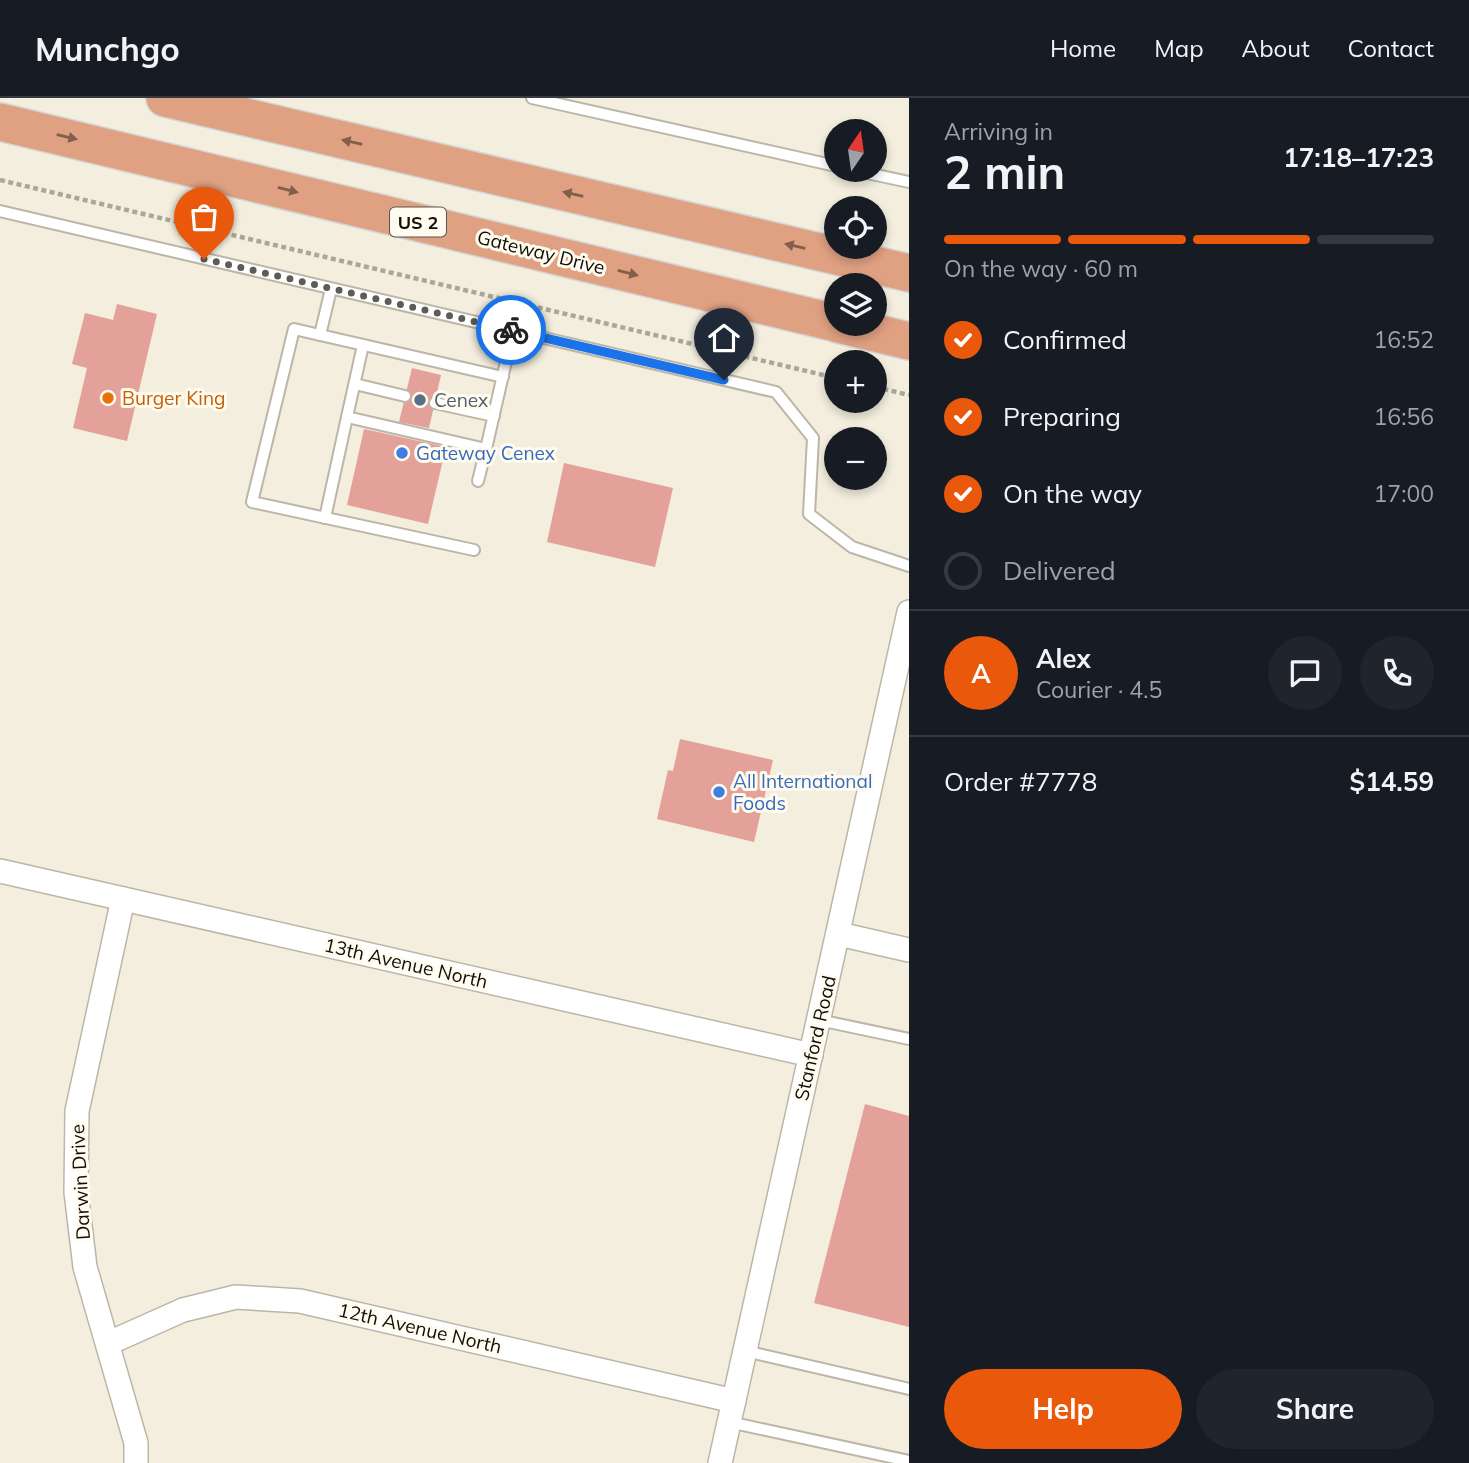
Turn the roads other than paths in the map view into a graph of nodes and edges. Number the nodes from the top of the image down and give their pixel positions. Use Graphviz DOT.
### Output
graph roads {
  1 [pos="165,98"];
  2 [pos="532,98"];
  3 [pos="0,122"];
  4 [pos="824,163"];
  5 [pos="887,177"];
  6 [pos="909,182"];
  7 [pos="0,211"];
  8 [pos="909,273"];
  9 [pos="331,289"];
  10 [pos="824,321"];
  11 [pos="513,331"];
  12 [pos="320,335"];
  13 [pos="887,336"];
  14 [pos="909,341"];
  15 [pos="363,345"];
  16 [pos="503,377"];
  17 [pos="355,384"];
  18 [pos="405,396"];
  19 [pos="435,403"];
  20 [pos="494,416"];
  21 [pos="347,417"];
  22 [pos="486,449"];
  23 [pos="478,481"];
  24 [pos="325,518"];
  25 [pos="474,550"];
  26 [pos="909,566"];
  27 [pos="909,612"];
  28 [pos="0,871"];
  29 [pos="123,899"];
  30 [pos="839,934"];
  31 [pos="909,950"];
  32 [pos="819,1020"];
  33 [pos="909,1038"];
  34 [pos="811,1055"];
  35 [pos="109,1342"];
  36 [pos="745,1351"];
  37 [pos="909,1389"];
  38 [pos="731,1411"];
  39 [pos="909,1461"];
  40 [pos="136,1463"];
  41 [pos="720,1463"];
  8 -- 1 [label="highway, one-way"];
  2 -- 4 [label="lane"];
  3 -- 10 [label="highway, Gateway Drive / US 2, one-way"];
  5 -- 6 [label="lane"];
  7 -- 9 [label="lane"];
  9 -- 11 [label="lane"];
  9 -- 12 [label="lane"];
  11 -- 16 [label="lane"];
  11 -- 26 [label="lane"];
  12 -- 15 [label="lane"];
  12 -- 24 [label="lane"];
  13 -- 14 [label="highway, Gateway Drive / US 2"];
  15 -- 16 [label="lane"];
  15 -- 17 [label="lane"];
  16 -- 20 [label="lane"];
  17 -- 18 [label="lane"];
  17 -- 21 [label="lane"];
  19 -- 20 [label="lane"];
  20 -- 22 [label="lane"];
  21 -- 22 [label="lane"];
  21 -- 24 [label="lane"];
  22 -- 23 [label="lane"];
  24 -- 25 [label="lane"];
  27 -- 30 [label="street, Stanford Road"];
  28 -- 29 [label="street, 13th Avenue North"];
  29 -- 34 [label="street, 13th Avenue North"];
  29 -- 35 [label="street, Darwin Drive"];
  30 -- 31 [label="street"];
  30 -- 32 [label="street, Stanford Road"];
  32 -- 33 [label="lane"];
  32 -- 34 [label="street, Stanford Road"];
  34 -- 36 [label="street, Stanford Road"];
  35 -- 38 [label="street, 12th Avenue North"];
  35 -- 40 [label="street, Darwin Drive"];
  36 -- 37 [label="lane"];
  36 -- 38 [label="street, Stanford Road"];
  38 -- 39 [label="lane"];
  38 -- 41 [label="street, Stanford Road"];
}
